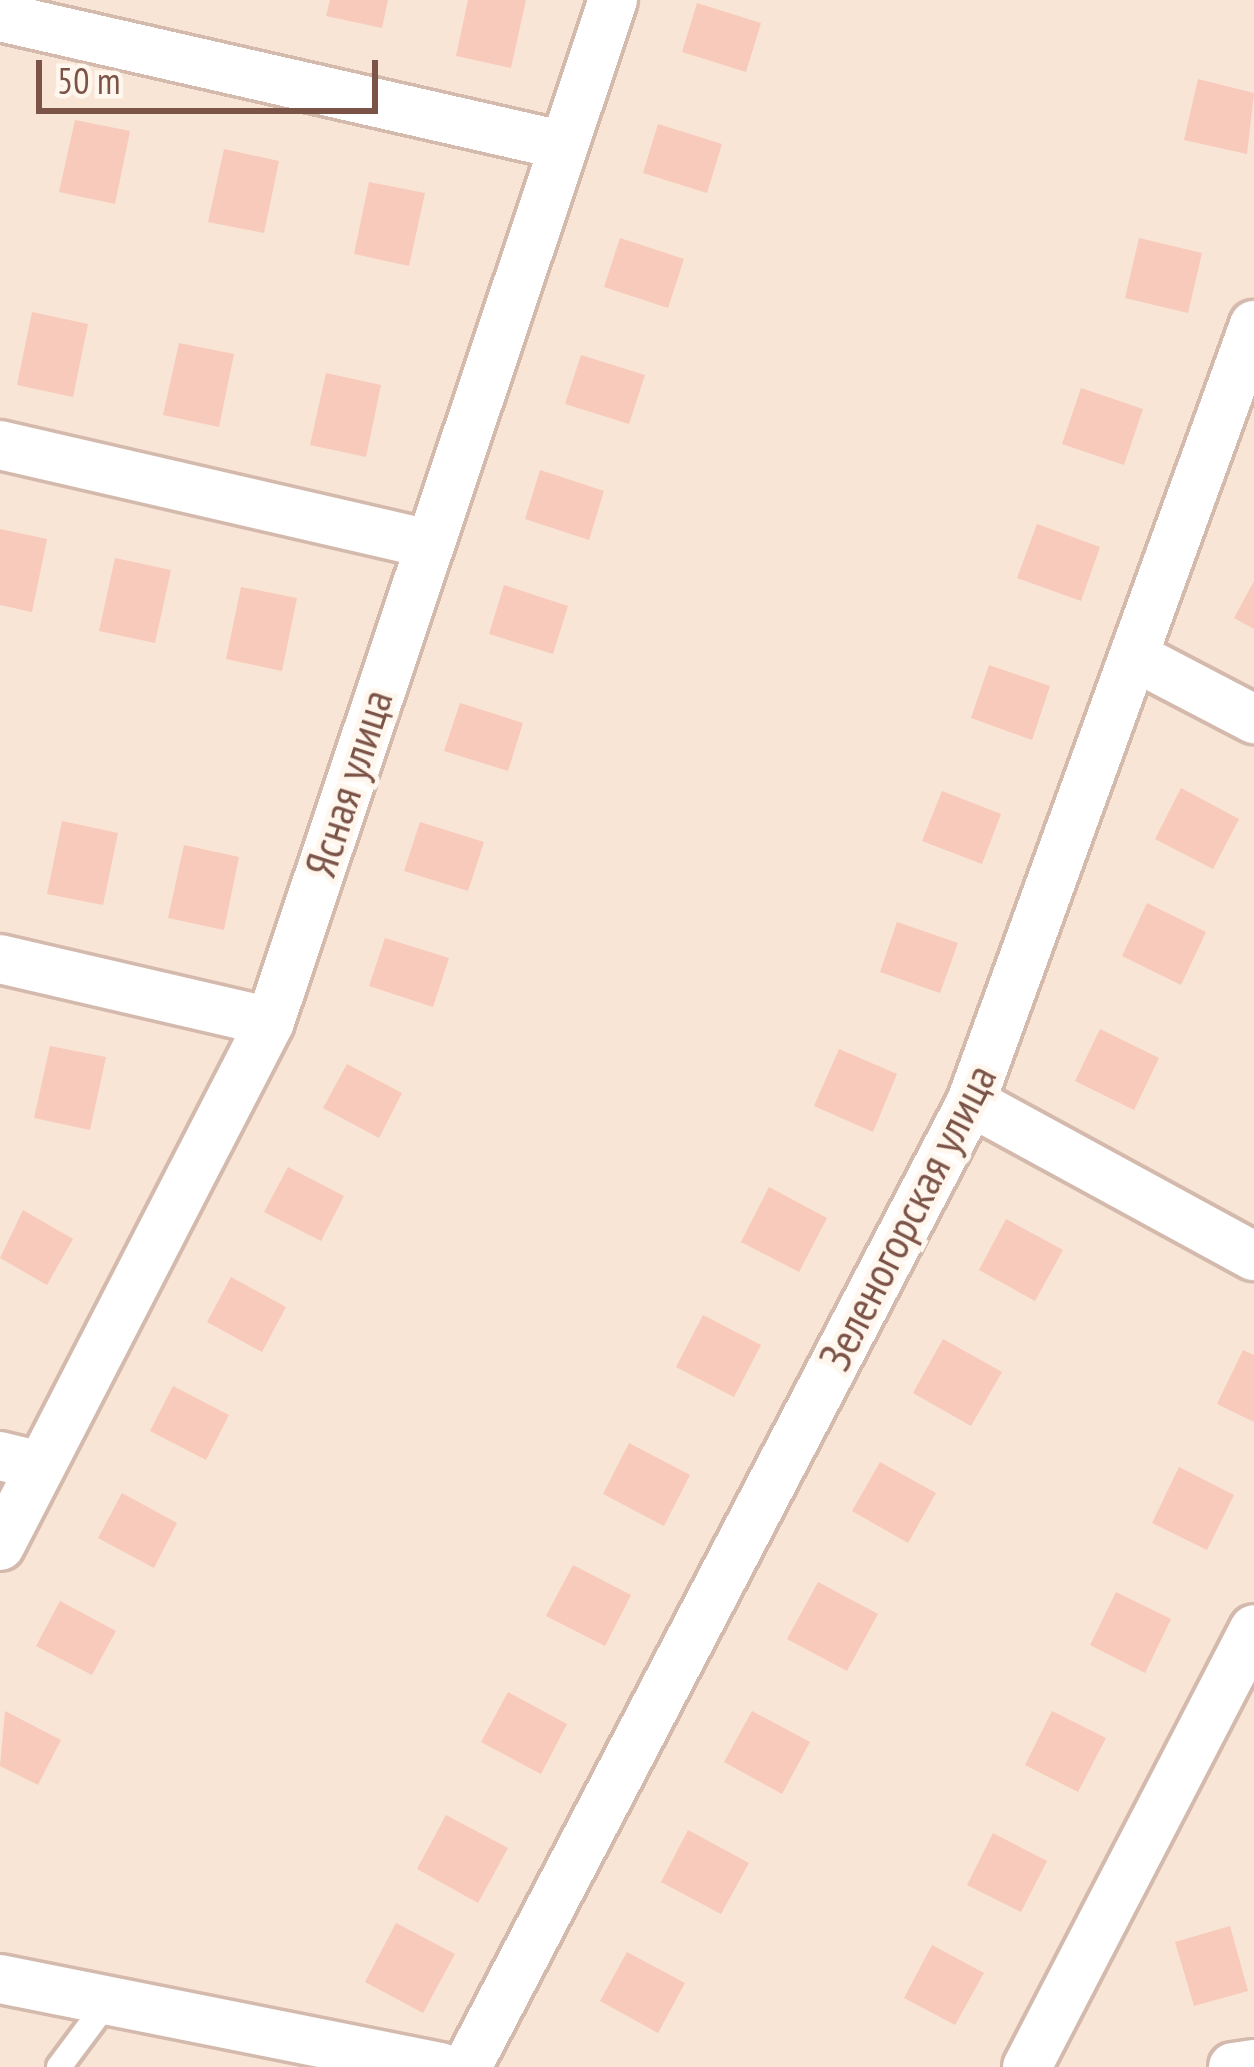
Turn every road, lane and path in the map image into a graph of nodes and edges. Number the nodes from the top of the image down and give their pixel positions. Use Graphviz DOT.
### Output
graph roads {
  1 [pos="613,0"];
  2 [pos="0,17"];
  3 [pos="561,145"];
  4 [pos="1254,325"];
  5 [pos="0,446"];
  6 [pos="425,543"];
  7 [pos="1139,659"];
  8 [pos="1254,719"];
  9 [pos="0,959"];
  10 [pos="270,1022"];
  11 [pos="971,1102"];
  12 [pos="1254,1256"];
  13 [pos="21,1461"];
  14 [pos="0,1546"];
  15 [pos="1254,1629"];
  16 [pos="0,1979"];
  17 [pos="106,2004"];
  18 [pos="1254,2064"];
  19 [pos="59,2067"];
  20 [pos="440,2067"];
  21 [pos="467,2067"];
  22 [pos="1027,2067"];
  23 [pos="1233,2067"];
  1 -- 3 [label="street, Ясная улица"];
  2 -- 3 [label="street"];
  3 -- 6 [label="street, Ясная улица"];
  4 -- 7 [label="street, Зеленогорская улица"];
  5 -- 6 [label="street"];
  6 -- 10 [label="street, Ясная улица"];
  7 -- 8 [label="street"];
  7 -- 11 [label="street, Зеленогорская улица"];
  9 -- 10 [label="street"];
  10 -- 13 [label="street, Ясная улица"];
  11 -- 12 [label="street"];
  11 -- 21 [label="street, Зеленогорская улица"];
  13 -- 14 [label="street, Ясная улица"];
  15 -- 22 [label="street"];
  16 -- 17 [label="street"];
  17 -- 19 [label="lane"];
  17 -- 20 [label="street"];
  18 -- 23 [label="street"];
}
